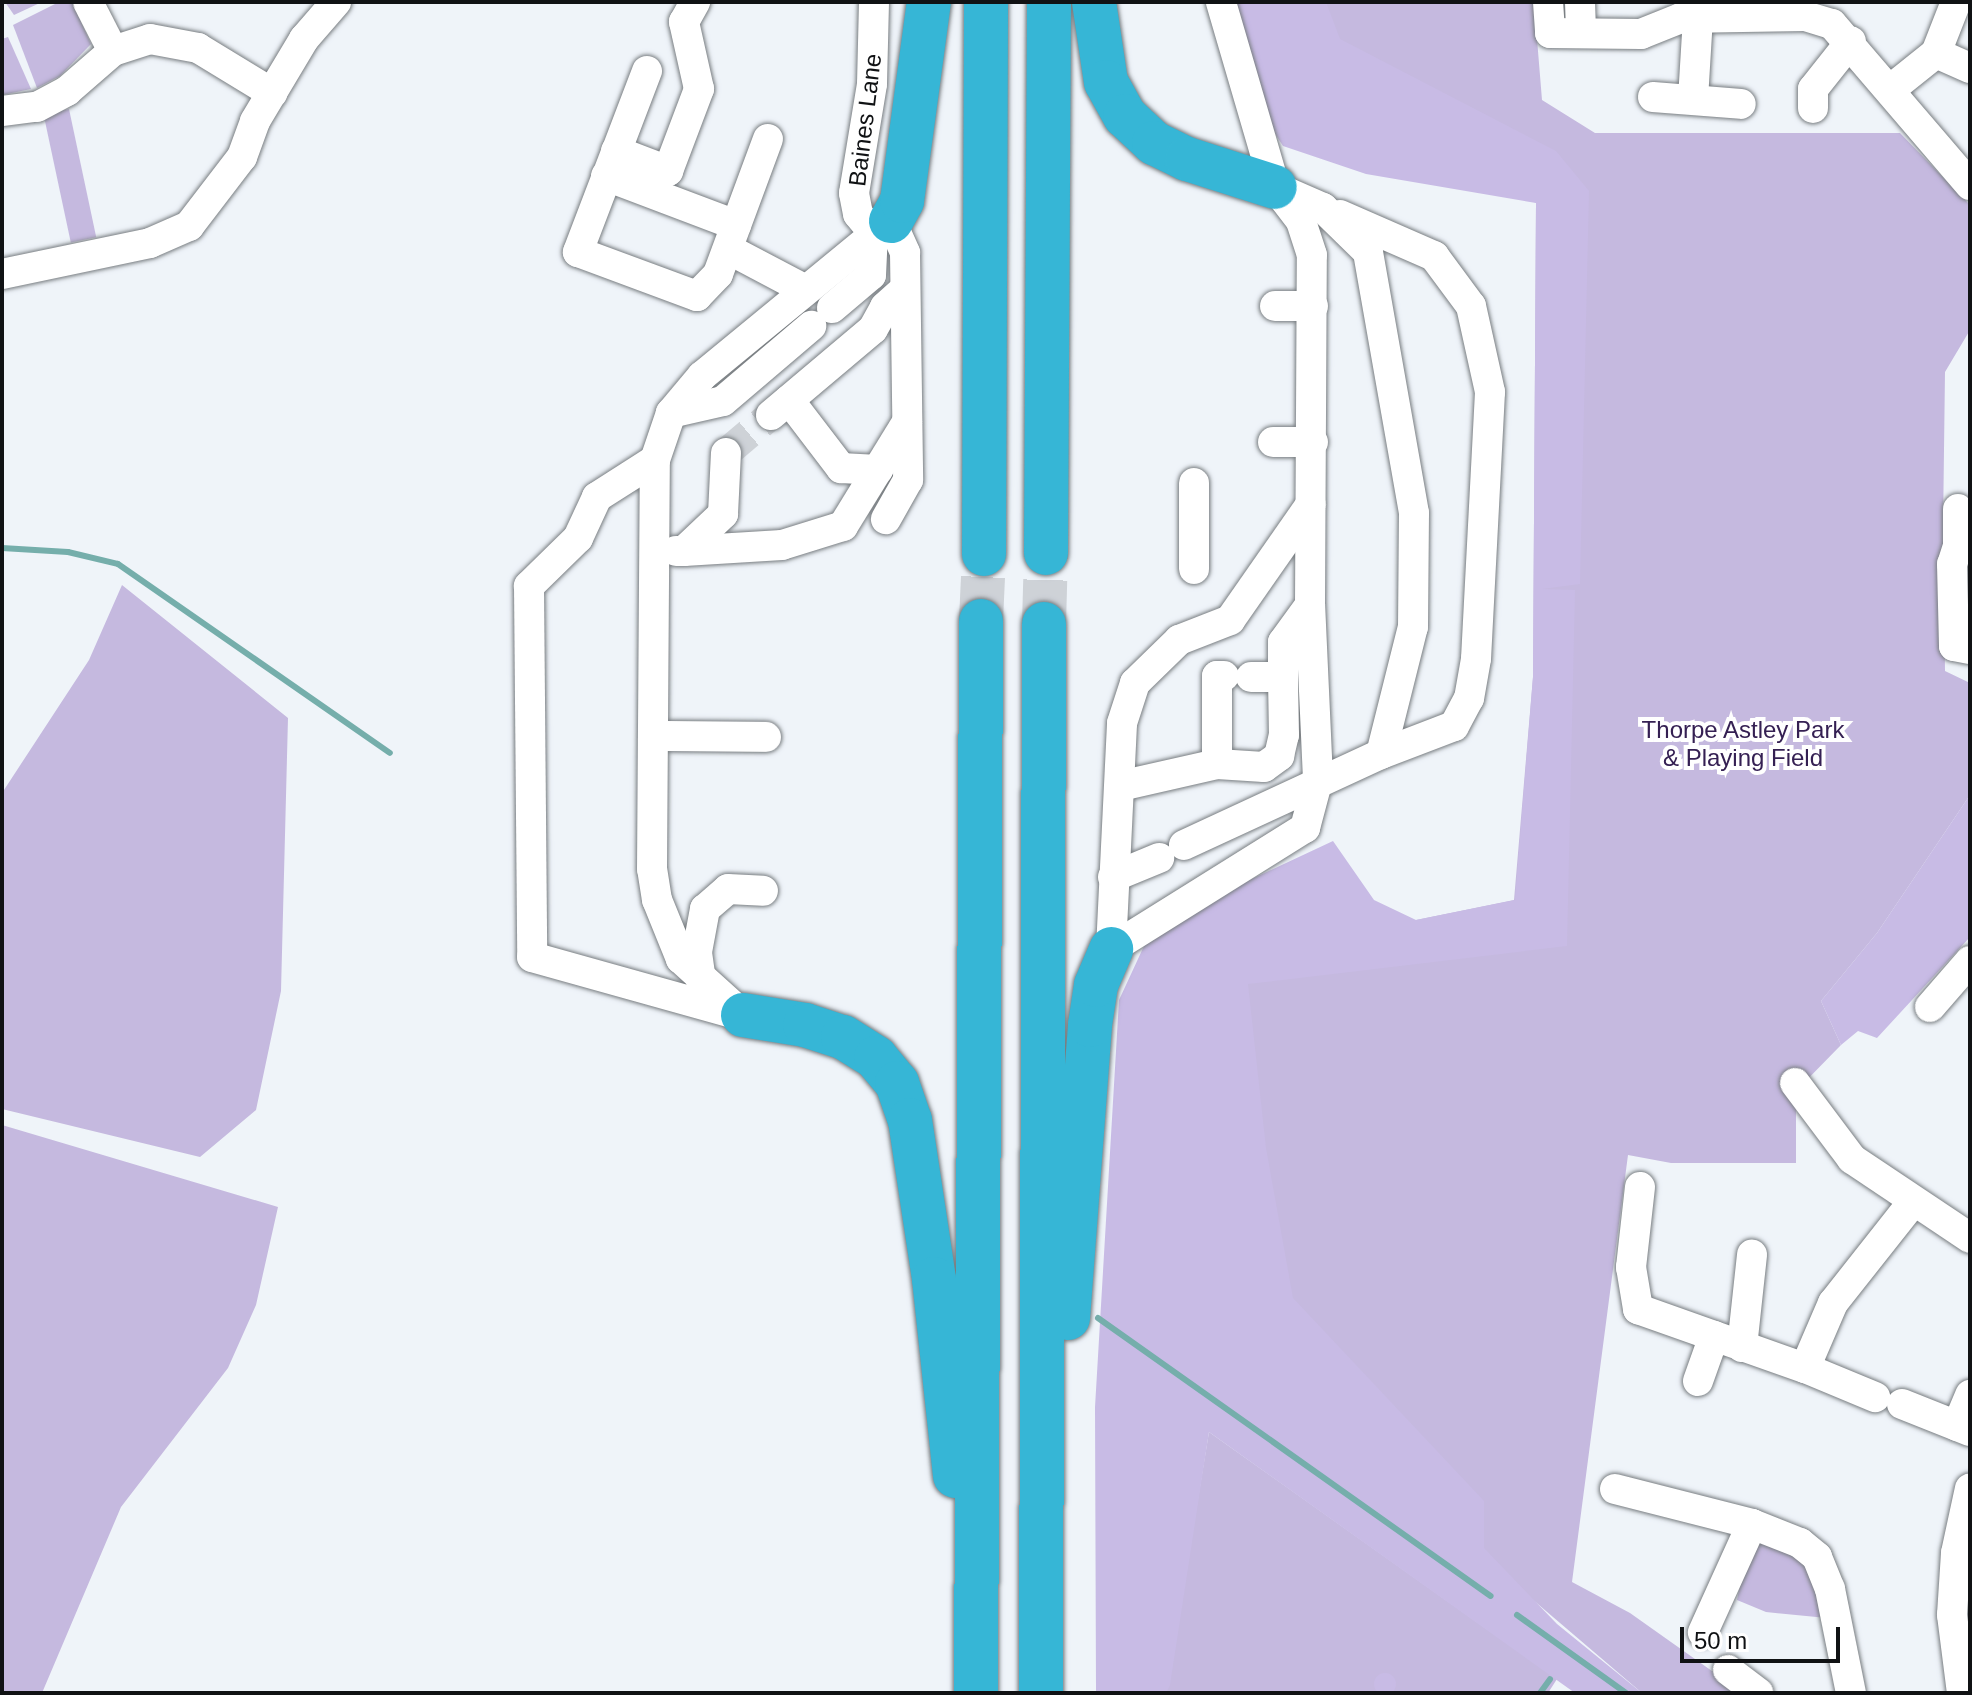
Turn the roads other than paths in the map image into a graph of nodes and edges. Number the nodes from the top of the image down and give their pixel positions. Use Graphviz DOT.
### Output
graph roads {
  1 [pos="88,2"];
  2 [pos="336,2"];
  3 [pos="695,2"];
  4 [pos="874,2"];
  5 [pos="929,2"];
  6 [pos="986,2"];
  7 [pos="1049,2"];
  8 [pos="1094,2"];
  9 [pos="1221,2"];
  10 [pos="1548,2"];
  11 [pos="1580,2"];
  12 [pos="1956,2"];
  13 [pos="1776,9"];
  14 [pos="1698,18"];
  15 [pos="1581,33"];
  16 [pos="1851,41"];
  17 [pos="113,51"];
  18 [pos="1936,53"];
  19 [pos="1970,68"];
  20 [pos="647,71"];
  21 [pos="1891,89"];
  22 [pos="272,93"];
  23 [pos="1653,97"];
  24 [pos="1741,104"];
  25 [pos="1813,108"];
  26 [pos="1701,110"];
  27 [pos="2,111"];
  28 [pos="768,139"];
  29 [pos="611,163"];
  30 [pos="1970,185"];
  31 [pos="1275,187"];
  32 [pos="1323,208"];
  33 [pos="882,226"];
  34 [pos="732,237"];
  35 [pos="2,274"];
  36 [pos="804,289"];
  37 [pos="905,289"];
  38 [pos="1275,306"];
  39 [pos="1313,306"];
  40 [pos="671,413"];
  41 [pos="907,422"];
  42 [pos="1273,442"];
  43 [pos="1313,442"];
  44 [pos="726,453"];
  45 [pos="655,460"];
  46 [pos="878,470"];
  47 [pos="1194,483"];
  48 [pos="1311,504"];
  49 [pos="1958,509"];
  50 [pos="886,519"];
  51 [pos="1964,546"];
  52 [pos="669,551"];
  53 [pos="1046,553"];
  54 [pos="984,554"];
  55 [pos="1194,569"];
  56 [pos="1310,605"];
  57 [pos="981,621"];
  58 [pos="1044,624"];
  59 [pos="1970,649"];
  60 [pos="1283,677"];
  61 [pos="653,736"];
  62 [pos="766,737"];
  63 [pos="1381,754"];
  64 [pos="1217,764"];
  65 [pos="1318,779"];
  66 [pos="1120,786"];
  67 [pos="1113,877"];
  68 [pos="763,891"];
  69 [pos="1111,949"];
  70 [pos="1970,961"];
  71 [pos="701,981"];
  72 [pos="1948,999"];
  73 [pos="743,1015"];
  74 [pos="1795,1083"];
  75 [pos="1640,1187"];
  76 [pos="1912,1203"];
  77 [pos="1970,1238"];
  78 [pos="1752,1255"];
  79 [pos="1714,1336"];
  80 [pos="1742,1347"];
  81 [pos="1805,1368"];
  82 [pos="1698,1381"];
  83 [pos="1970,1395"];
  84 [pos="1964,1428"];
  85 [pos="1970,1488"];
  86 [pos="1615,1489"];
  87 [pos="1752,1524"];
  88 [pos="1040,1555"];
  89 [pos="977,1625"];
  90 [pos="1703,1632"];
  91 [pos="1728,1670"];
  92 [pos="976,1693"];
  93 [pos="1041,1693"];
  94 [pos="1758,1693"];
  95 [pos="1851,1693"];
  96 [pos="1962,1693"];
  1 -- 17 [label="street"];
  2 -- 22 [label="street"];
  3 -- 29 [label="street"];
  4 -- 33 [label="street, Baines Lane"];
  5 -- 33 [label="highway"];
  6 -- 54 [label="highway"];
  7 -- 53 [label="highway"];
  8 -- 31 [label="highway"];
  9 -- 31 [label="street"];
  10 -- 15 [label="street"];
  11 -- 15 [label="street"];
  12 -- 18 [label="street"];
  13 -- 14 [label="street"];
  13 -- 16 [label="street"];
  14 -- 15 [label="street"];
  14 -- 26 [label="street"];
  16 -- 21 [label="street"];
  16 -- 25 [label="street"];
  17 -- 22 [label="street"];
  17 -- 27 [label="street"];
  18 -- 19 [label="street"];
  18 -- 21 [label="street"];
  20 -- 29 [label="street"];
  21 -- 30 [label="street"];
  22 -- 35 [label="street"];
  23 -- 26 [label="street"];
  24 -- 26 [label="street"];
  28 -- 34 [label="street"];
  29 -- 34 [label="street"];
  29 -- 34 [label="street"];
  31 -- 32 [label="street"];
  31 -- 39 [label="street"];
  32 -- 63 [label="street"];
  32 -- 63 [label="street"];
  33 -- 36 [label="street"];
  33 -- 37 [label="street, Baines Lane"];
  33 -- 40 [label="street"];
  34 -- 36 [label="street"];
  36 -- 40 [label="street"];
  37 -- 41 [label="street, Baines Lane"];
  37 -- 46 [label="street"];
  38 -- 39 [label="street"];
  39 -- 43 [label="street"];
  40 -- 45 [label="street"];
  41 -- 46 [label="street"];
  41 -- 50 [label="street, Baines Lane"];
  42 -- 43 [label="street"];
  43 -- 48 [label="street"];
  44 -- 52 [label="street"];
  45 -- 52 [label="street"];
  45 -- 73 [label="street"];
  46 -- 52 [label="street"];
  47 -- 55 [label="street"];
  48 -- 56 [label="street"];
  48 -- 66 [label="street"];
  49 -- 51 [label="street"];
  51 -- 59 [label="street"];
  52 -- 61 [label="street"];
  56 -- 60 [label="street"];
  56 -- 65 [label="street"];
  57 -- 89 [label="highway"];
  58 -- 88 [label="highway"];
  60 -- 64 [label="street"];
  60 -- 64 [label="street"];
  61 -- 62 [label="street"];
  61 -- 71 [label="street"];
  63 -- 65 [label="street"];
  64 -- 66 [label="street"];
  65 -- 67 [label="street"];
  65 -- 69 [label="street"];
  66 -- 67 [label="street"];
  67 -- 69 [label="street"];
  68 -- 71 [label="street"];
  69 -- 88 [label="highway"];
  70 -- 72 [label="street"];
  71 -- 73 [label="street"];
  73 -- 89 [label="highway"];
  74 -- 76 [label="street"];
  75 -- 79 [label="street"];
  76 -- 77 [label="street"];
  76 -- 81 [label="street"];
  78 -- 80 [label="street"];
  79 -- 80 [label="street"];
  79 -- 82 [label="street"];
  80 -- 81 [label="street"];
  81 -- 84 [label="street"];
  83 -- 84 [label="street"];
  85 -- 96 [label="street"];
  86 -- 87 [label="street"];
  87 -- 90 [label="street"];
  87 -- 95 [label="street"];
  88 -- 93 [label="highway"];
  89 -- 92 [label="highway"];
  91 -- 94 [label="street"];
}
